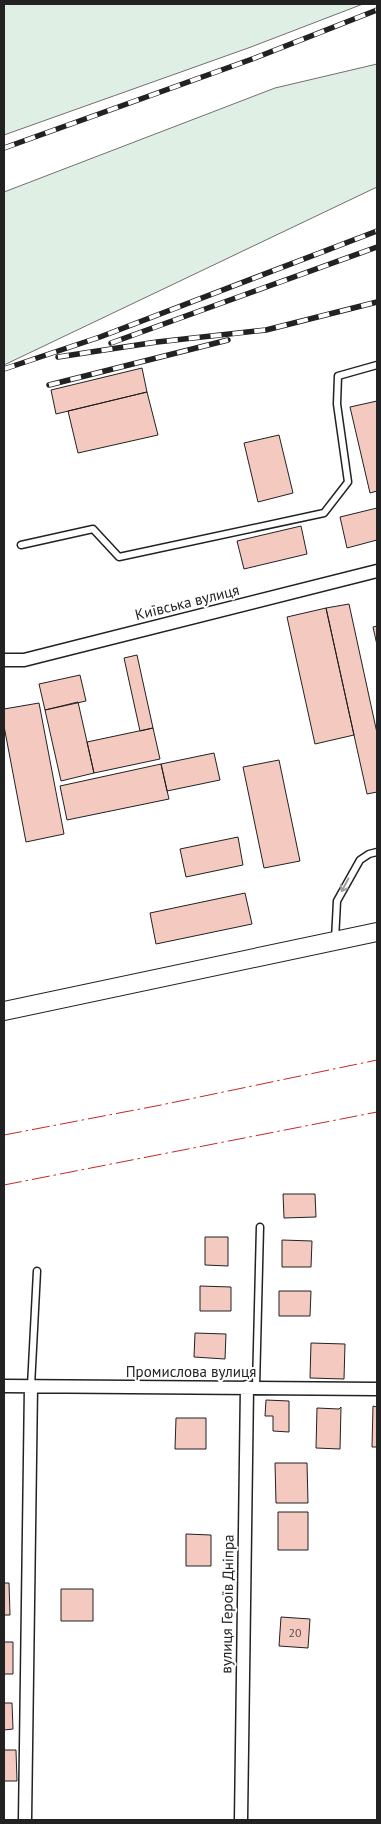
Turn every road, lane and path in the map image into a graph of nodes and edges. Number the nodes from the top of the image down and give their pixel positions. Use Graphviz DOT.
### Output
graph roads {
  1 [pos="377,365"];
  2 [pos="21,546"];
  3 [pos="377,571"];
  4 [pos="4,660"];
  5 [pos="377,852"];
  6 [pos="377,932"];
  7 [pos="335,941"];
  8 [pos="4,1011"];
  9 [pos="260,1227"];
  10 [pos="36,1271"];
  11 [pos="4,1386"];
  12 [pos="31,1386"];
  13 [pos="251,1387"];
  14 [pos="377,1389"];
  15 [pos="25,1820"];
  16 [pos="241,1820"];
  1 -- 2 [label="lane"];
  3 -- 4 [label="street, Київська вулиця"];
  5 -- 7 [label="lane, one-way"];
  6 -- 7 [label="main road"];
  7 -- 8 [label="main road"];
  9 -- 13 [label="lane"];
  10 -- 12 [label="lane"];
  11 -- 12 [label="street, Промислова вулиця"];
  12 -- 13 [label="street, Промислова вулиця"];
  12 -- 15 [label="street"];
  13 -- 14 [label="street, Промислова вулиця"];
  13 -- 16 [label="street, вулиця Героїв Дніпра"];
}
